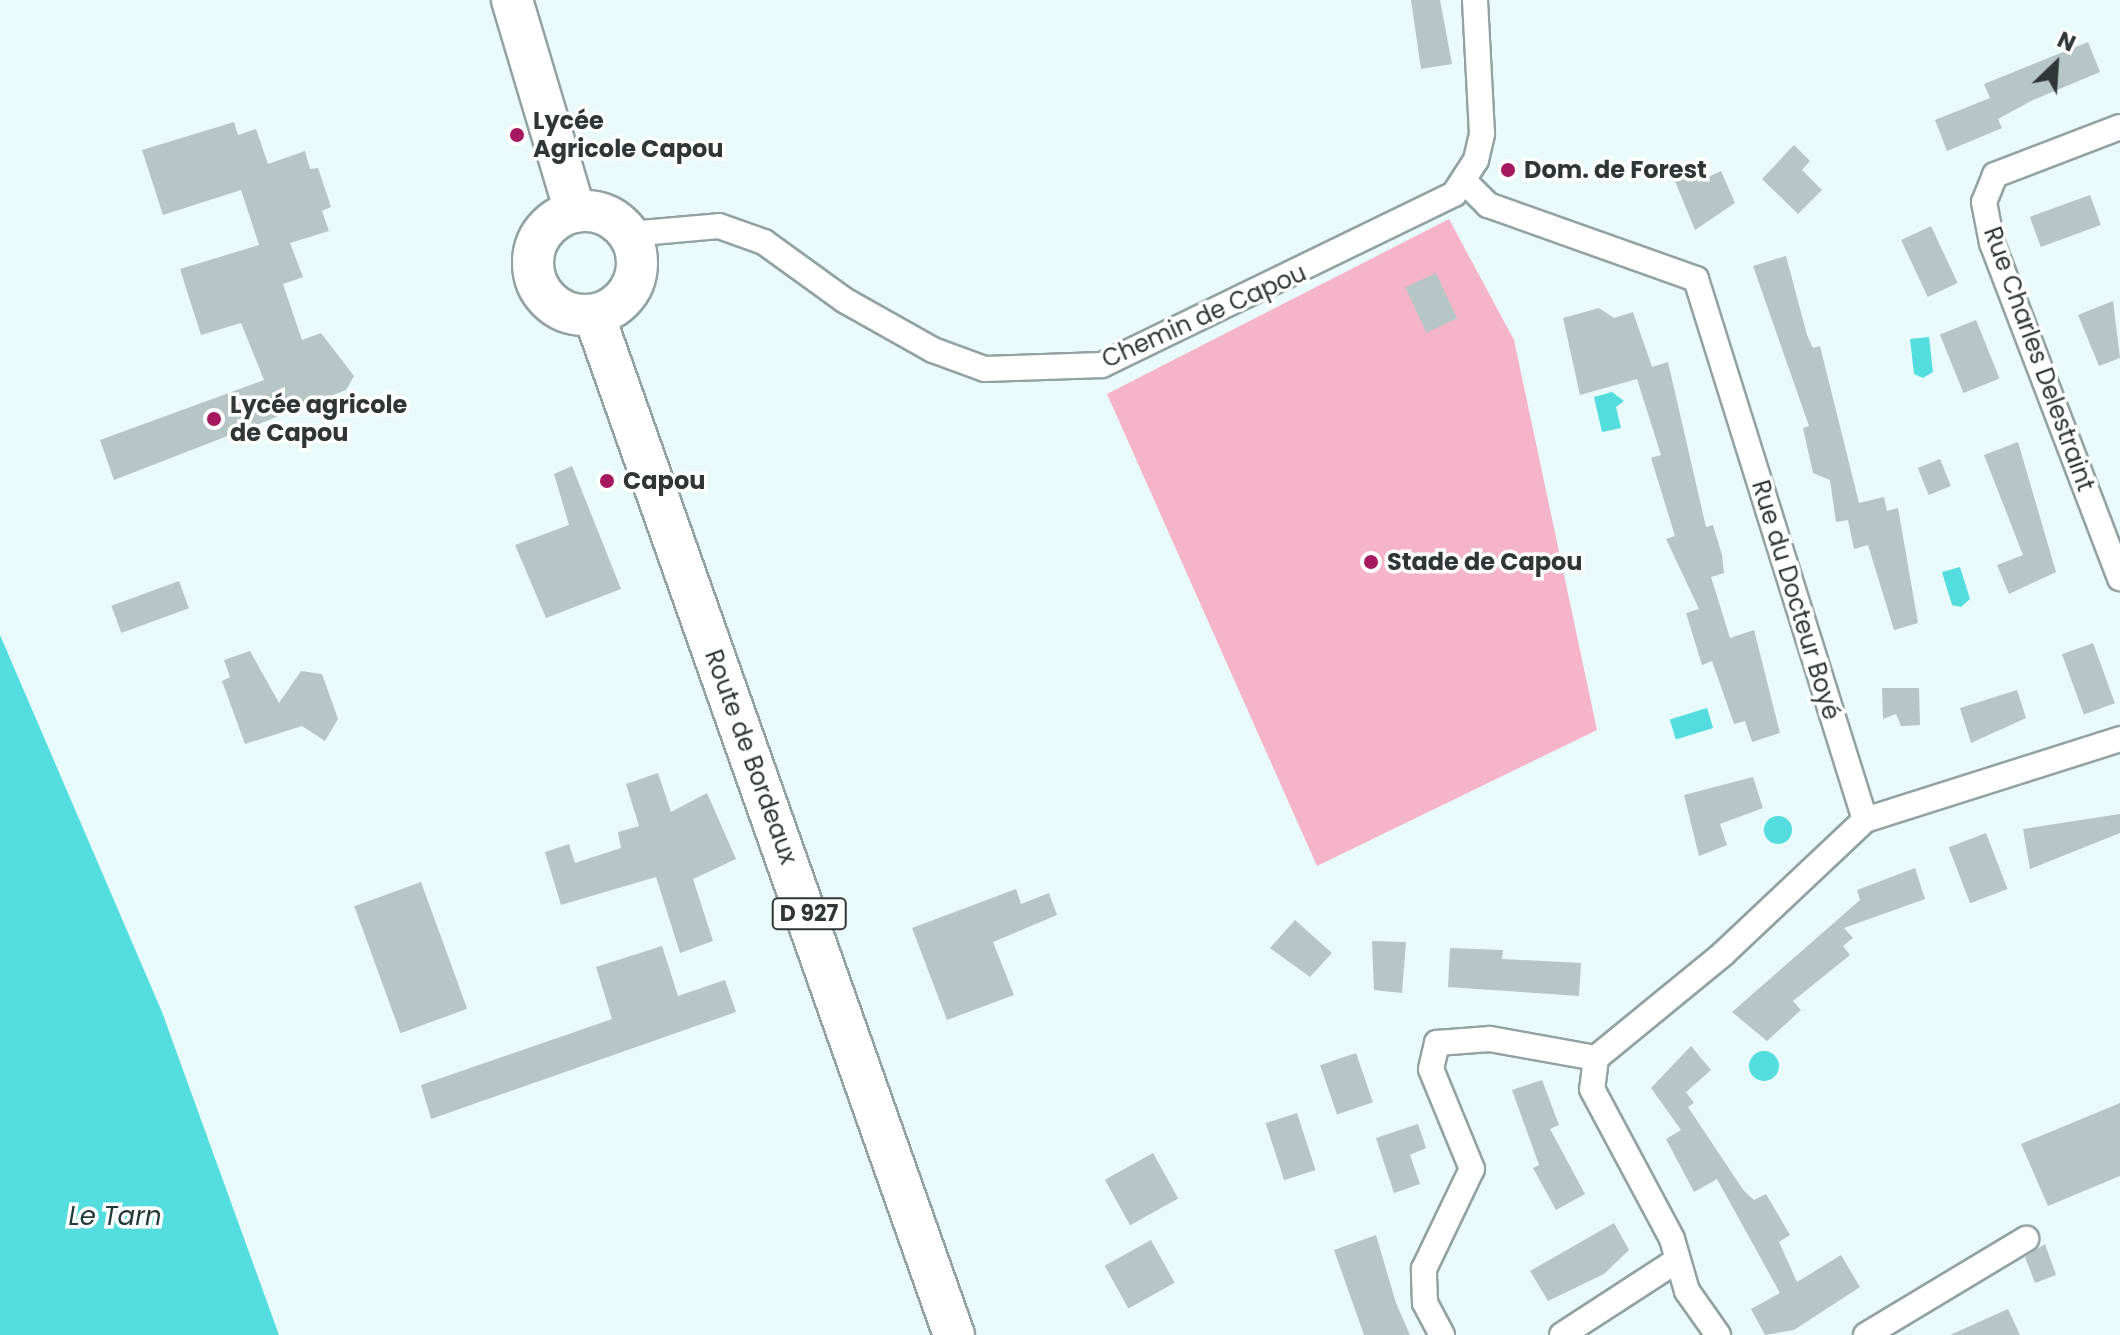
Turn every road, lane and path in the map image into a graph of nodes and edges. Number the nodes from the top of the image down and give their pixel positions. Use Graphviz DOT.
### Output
graph roads {
  1 [pos="512,0"];
  2 [pos="1475,0"];
  3 [pos="2120,127"];
  4 [pos="1465,182"];
  5 [pos="575,212"];
  6 [pos="630,234"];
  7 [pos="594,315"];
  8 [pos="2120,578"];
  9 [pos="2120,739"];
  10 [pos="1865,820"];
  11 [pos="1596,1058"];
  12 [pos="2026,1239"];
  13 [pos="1673,1263"];
  14 [pos="954,1335"];
  15 [pos="1442,1335"];
  16 [pos="1562,1335"];
  17 [pos="1718,1335"];
  18 [pos="1866,1335"];
  1 -- 5 [label="main road"];
  2 -- 4 [label="street"];
  3 -- 8 [label="street, Rue Charles Delestraint"];
  4 -- 6 [label="street, Chemin de Capou"];
  4 -- 10 [label="street, Rue du Docteur Boyé"];
  5 -- 6 [label="main road"];
  5 -- 7 [label="main road"];
  6 -- 7 [label="main road"];
  7 -- 14 [label="main road, Route de Bordeaux / D 927"];
  9 -- 10 [label="street"];
  10 -- 11 [label="street"];
  11 -- 13 [label="street"];
  11 -- 15 [label="street"];
  12 -- 18 [label="street"];
  13 -- 16 [label="street"];
  13 -- 17 [label="street"];
}
